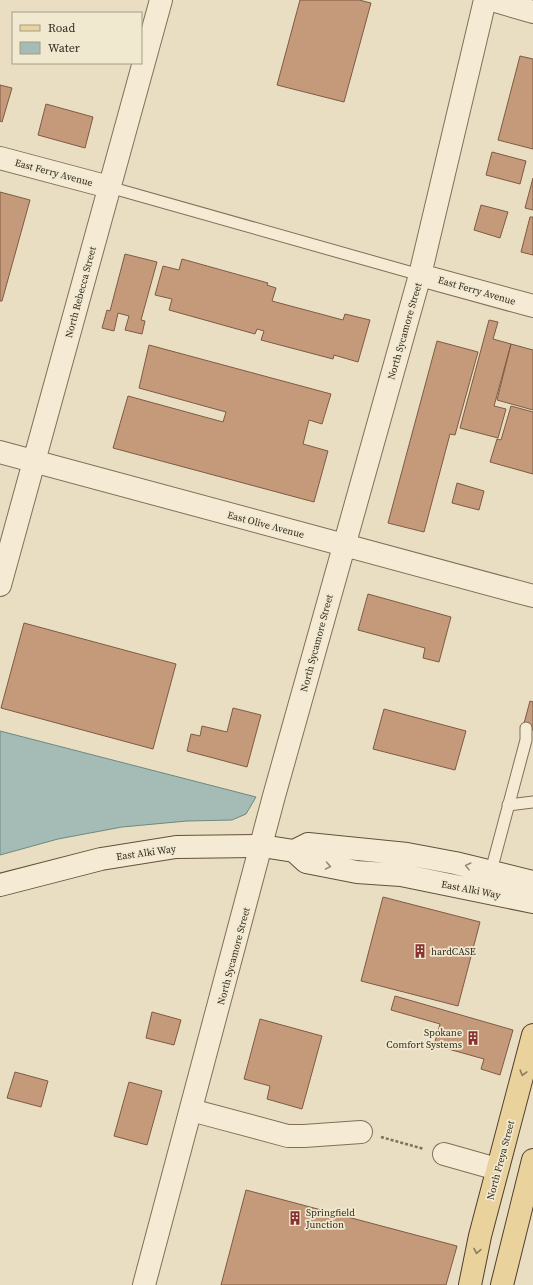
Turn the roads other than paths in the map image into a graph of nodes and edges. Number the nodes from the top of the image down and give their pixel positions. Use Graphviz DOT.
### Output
graph roads {
  1 [pos="161,0"];
  2 [pos="486,0"];
  3 [pos="492,0"];
  4 [pos="533,12"];
  5 [pos="0,158"];
  6 [pos="108,187"];
  7 [pos="420,275"];
  8 [pos="533,306"];
  9 [pos="0,452"];
  10 [pos="34,461"];
  11 [pos="343,545"];
  12 [pos="0,585"];
  13 [pos="533,596"];
  14 [pos="528,733"];
  15 [pos="533,802"];
  16 [pos="508,805"];
  17 [pos="262,846"];
  18 [pos="294,851"];
  19 [pos="491,872"];
  20 [pos="533,882"];
  21 [pos="0,885"];
  22 [pos="533,902"];
  23 [pos="533,1035"];
  24 [pos="191,1110"];
  25 [pos="361,1132"];
  26 [pos="444,1154"];
  27 [pos="497,1169"];
  28 [pos="531,1172"];
  29 [pos="144,1285"];
  30 [pos="470,1285"];
  31 [pos="502,1285"];
  1 -- 6 [label="street, North Rebecca Street"];
  2 -- 7 [label="street, North Sycamore Street"];
  3 -- 4 [label="street"];
  5 -- 6 [label="street, East Ferry Avenue"];
  6 -- 7 [label="lane"];
  6 -- 10 [label="street, North Rebecca Street"];
  7 -- 8 [label="street, East Ferry Avenue"];
  7 -- 11 [label="street, North Sycamore Street"];
  9 -- 10 [label="street, East Olive Avenue"];
  10 -- 11 [label="street, East Olive Avenue"];
  10 -- 12 [label="street, North Rebecca Street"];
  11 -- 13 [label="street, East Olive Avenue"];
  11 -- 17 [label="street, North Sycamore Street"];
  14 -- 16 [label="lane"];
  15 -- 16 [label="lane"];
  16 -- 19 [label="lane"];
  17 -- 18 [label="street, East Alki Way"];
  17 -- 21 [label="street, East Alki Way"];
  17 -- 24 [label="street, North Sycamore Street"];
  19 -- 18 [label="street, East Alki Way, one-way"];
  18 -- 22 [label="street, East Alki Way, one-way"];
  19 -- 20 [label="street, East Alki Way"];
  23 -- 27 [label="main road, North Freya Street, one-way"];
  24 -- 25 [label="street"];
  24 -- 29 [label="street, North Sycamore Street"];
  26 -- 27 [label="street"];
  27 -- 30 [label="main road, North Freya Street, one-way"];
  28 -- 31 [label="main road"];
}
